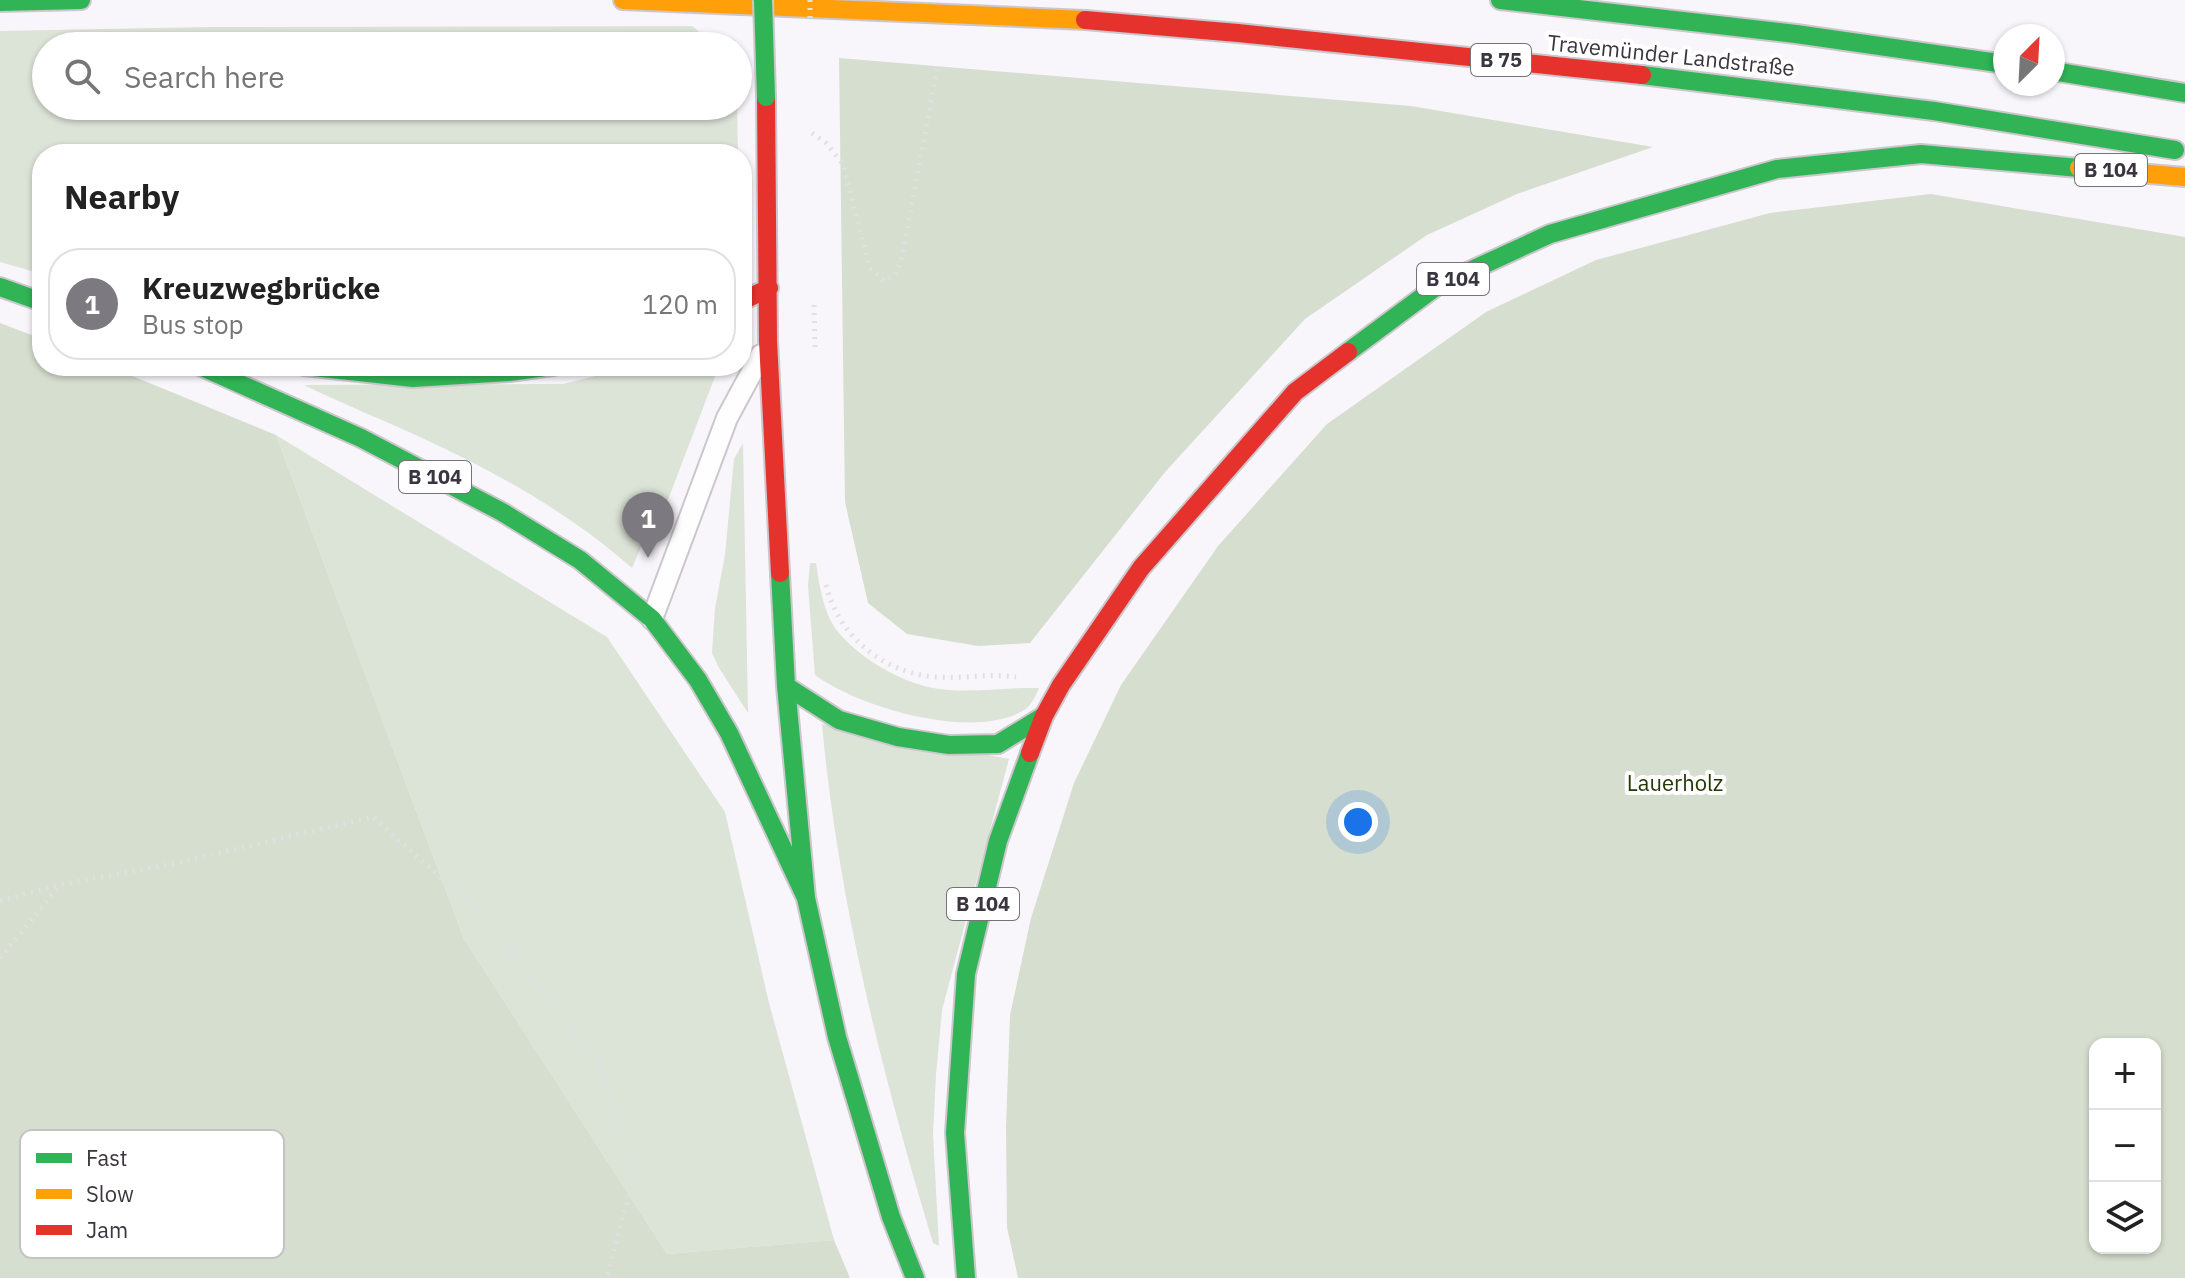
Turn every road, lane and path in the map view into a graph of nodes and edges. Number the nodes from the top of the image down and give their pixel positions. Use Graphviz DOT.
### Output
graph roads {
  1 [pos="81,0"];
  2 [pos="623,0"];
  3 [pos="763,0"];
  4 [pos="1500,0"];
  5 [pos="0,2"];
  6 [pos="1993,62"];
  7 [pos="937,69"];
  8 [pos="2065,73"];
  9 [pos="2185,93"];
  10 [pos="811,121"];
  11 [pos="812,133"];
  12 [pos="812,149"];
  13 [pos="2185,152"];
  14 [pos="2185,177"];
  15 [pos="0,287"];
  16 [pos="769,288"];
  17 [pos="814,290"];
  18 [pos="752,296"];
  19 [pos="32,298"];
  20 [pos="768,341"];
  21 [pos="815,353"];
  22 [pos="752,371"];
  23 [pos="222,376"];
  24 [pos="395,376"];
  25 [pos="445,376"];
  26 [pos="749,376"];
  27 [pos="825,575"];
  28 [pos="652,619"];
  29 [pos="1061,685"];
  30 [pos="786,686"];
  31 [pos="1044,716"];
  32 [pos="59,885"];
  33 [pos="806,898"];
  34 [pos="0,901"];
  35 [pos="0,958"];
  36 [pos="606,1278"];
  37 [pos="915,1278"];
  38 [pos="966,1278"];
  1 -- 5 [label="main road"];
  2 -- 13 [label="main road, Travemünder Landstraße / B 75"];
  3 -- 16 [label="main road, B 104, bridge"];
  4 -- 6 [label="main road, Travemünder Landstraße"];
  7 -- 11 [label="path"];
  8 -- 9 [label="main road"];
  10 -- 11 [label="path"];
  11 -- 12 [label="path"];
  14 -- 29 [label="main road, B 104"];
  15 -- 19 [label="main road"];
  16 -- 18 [label="main road"];
  16 -- 20 [label="main road, B 104"];
  17 -- 21 [label="path"];
  20 -- 22 [label="lane"];
  20 -- 30 [label="main road, B 104"];
  23 -- 28 [label="main road, B 104"];
  24 -- 25 [label="main road"];
  26 -- 28 [label="lane"];
  27 -- 29 [label="path"];
  28 -- 33 [label="main road, B 104"];
  29 -- 31 [label="main road, B 104"];
  30 -- 31 [label="main road, B 104"];
  30 -- 33 [label="main road, B 104"];
  31 -- 38 [label="main road, B 104"];
  32 -- 34 [label="path"];
  32 -- 35 [label="path"];
  32 -- 36 [label="path"];
  33 -- 37 [label="main road, B 104"];
}
